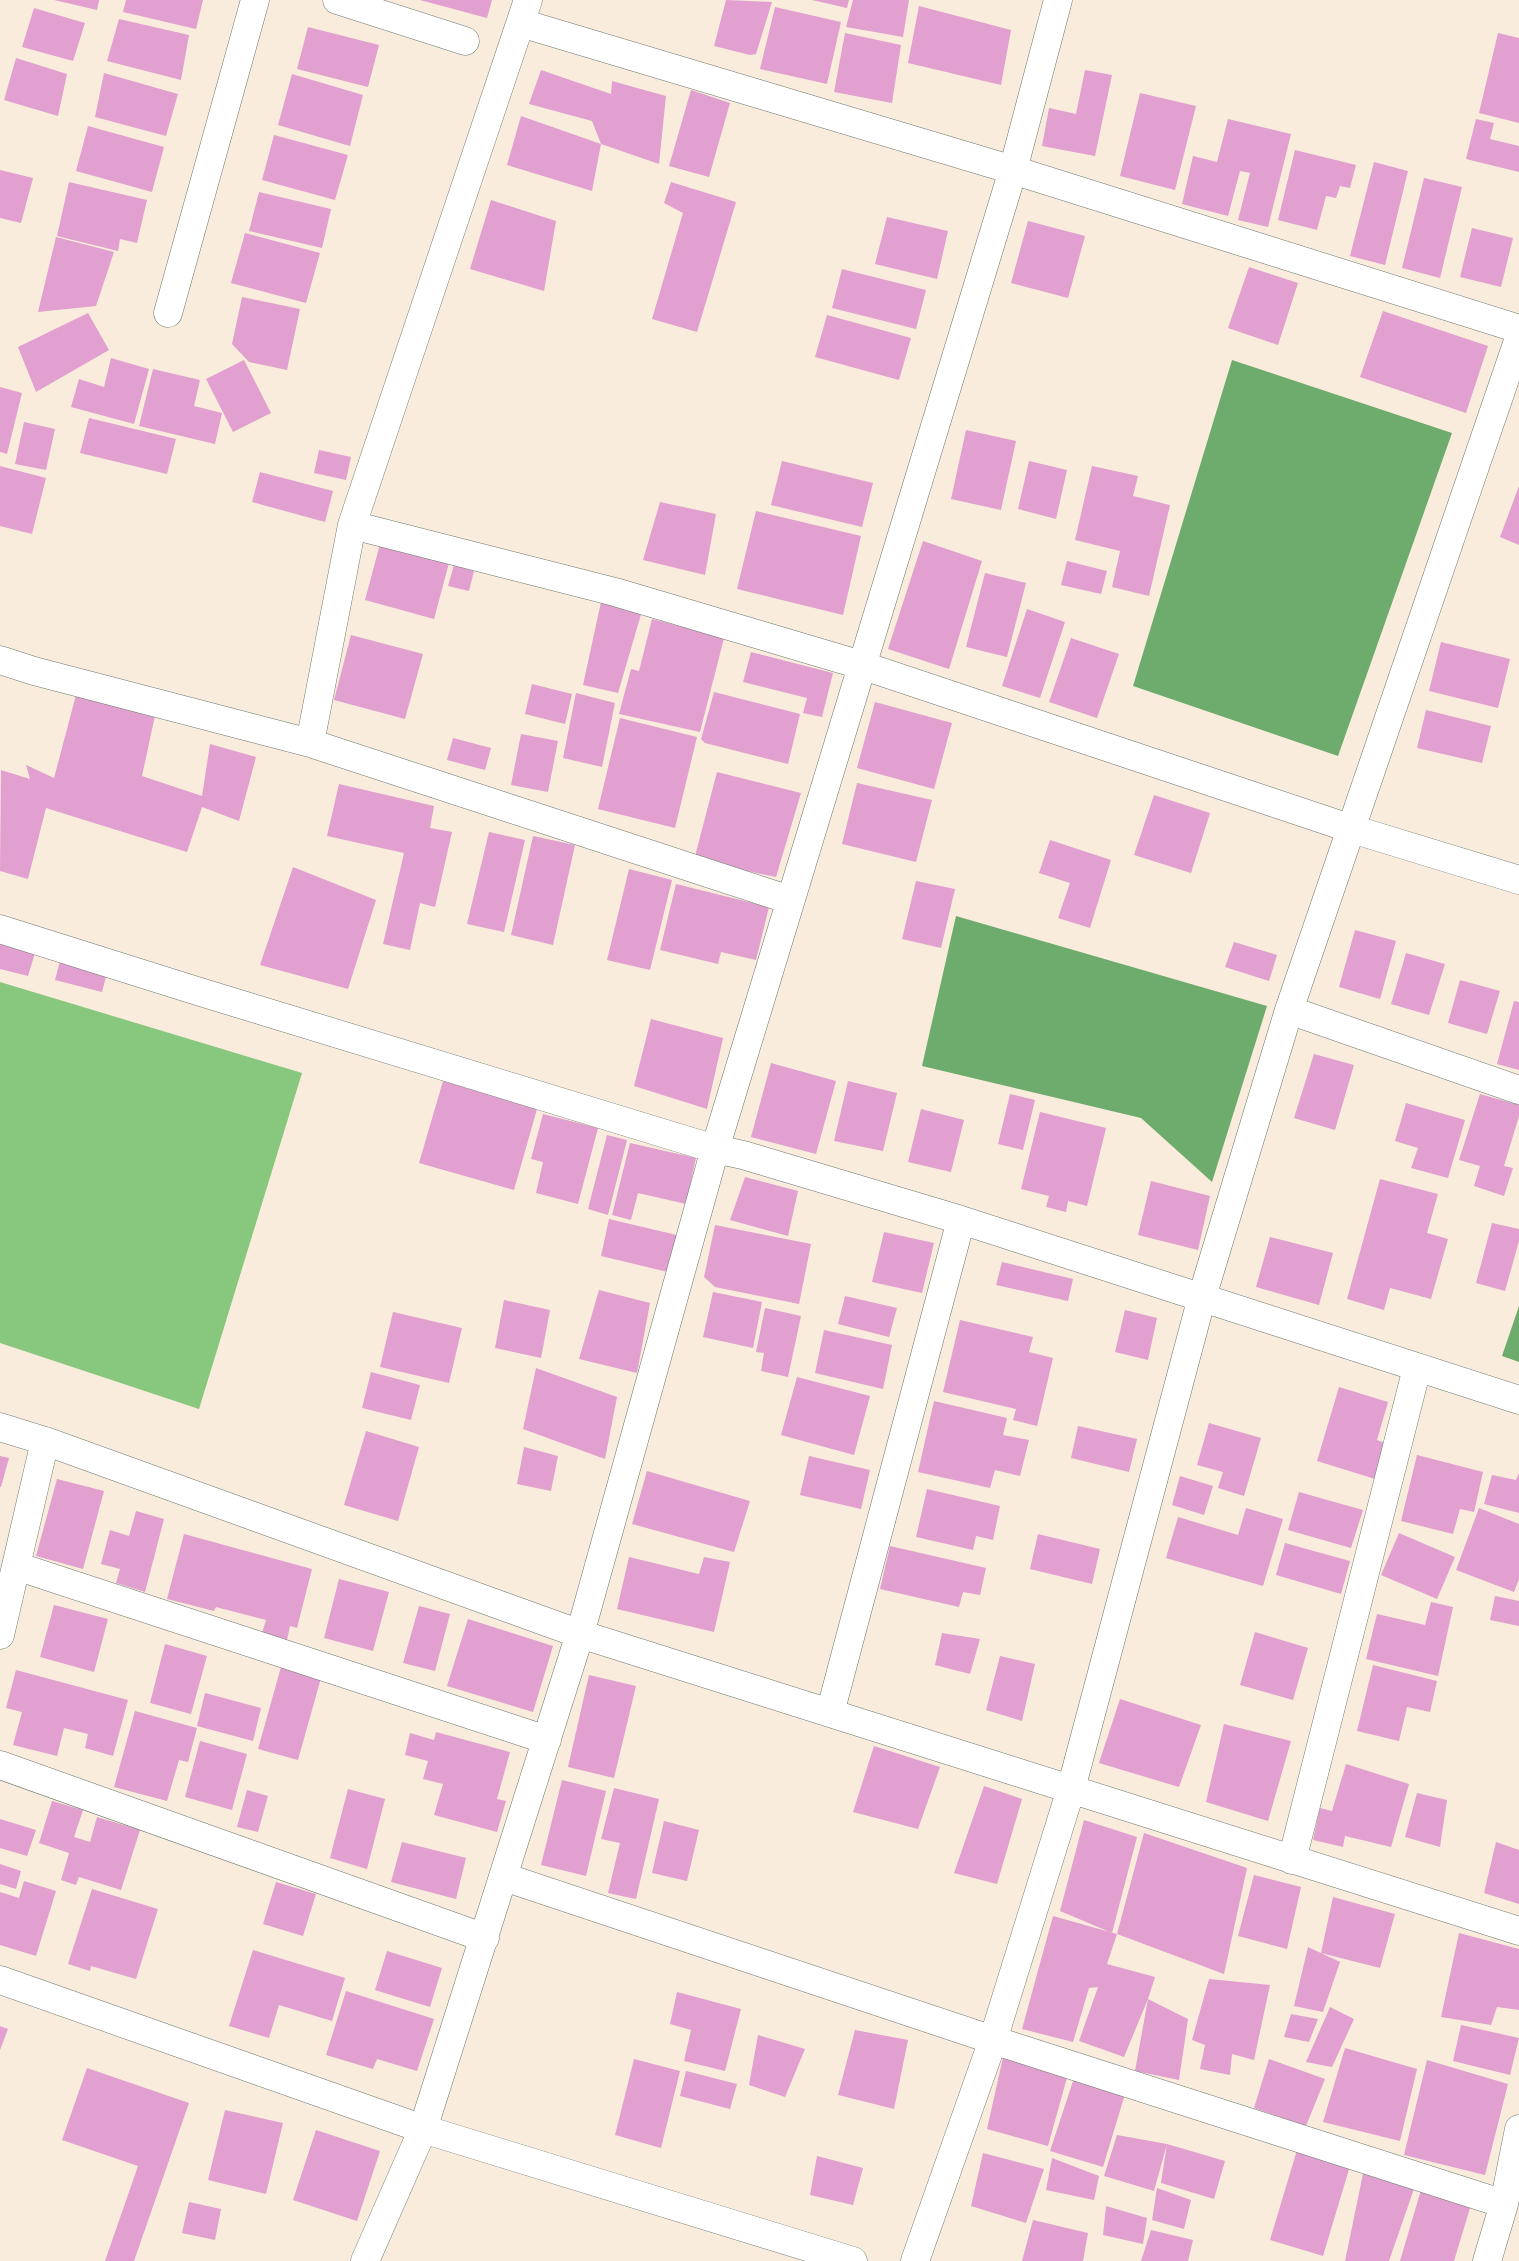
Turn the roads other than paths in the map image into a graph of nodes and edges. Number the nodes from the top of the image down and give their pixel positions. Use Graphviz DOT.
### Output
graph roads {
  1 [pos="255,0"];
  2 [pos="337,0"];
  3 [pos="1058,0"];
  4 [pos="384,7"];
  5 [pos="524,12"];
  6 [pos="465,41"];
  7 [pos="1013,170"];
  8 [pos="168,313"];
  9 [pos="1519,329"];
  10 [pos="1519,338"];
  11 [pos="352,525"];
  12 [pos="0,660"];
  13 [pos="861,665"];
  14 [pos="310,743"];
  15 [pos="1352,829"];
  16 [pos="1519,880"];
  17 [pos="790,900"];
  18 [pos="0,929"];
  19 [pos="1290,1010"];
  20 [pos="1519,1090"];
  21 [pos="715,1149"];
  22 [pos="961,1220"];
  23 [pos="1202,1297"];
  24 [pos="1417,1368"];
  25 [pos="1519,1400"];
  26 [pos="0,1427"];
  27 [pos="45,1441"];
  28 [pos="16,1566"];
  29 [pos="580,1634"];
  30 [pos="0,1635"];
  31 [pos="830,1713"];
  32 [pos="547,1740"];
  33 [pos="0,1765"];
  34 [pos="1071,1790"];
  35 [pos="1292,1860"];
  36 [pos="504,1877"];
  37 [pos="1519,1931"];
  38 [pos="485,1938"];
  39 [pos="0,1980"];
  40 [pos="993,2040"];
  41 [pos="423,2129"];
  42 [pos="1519,2130"];
  43 [pos="1504,2204"];
  44 [pos="364,2261"];
  45 [pos="853,2261"];
  46 [pos="916,2261"];
  47 [pos="1487,2261"];
  1 -- 8 [label="street"];
  2 -- 4 [label="street"];
  3 -- 7 [label="street"];
  4 -- 6 [label="street"];
  5 -- 7 [label="street"];
  5 -- 11 [label="street"];
  7 -- 9 [label="street"];
  7 -- 13 [label="street"];
  10 -- 15 [label="street"];
  11 -- 13 [label="street"];
  11 -- 14 [label="street"];
  12 -- 14 [label="street"];
  13 -- 15 [label="street"];
  13 -- 17 [label="street"];
  14 -- 17 [label="street"];
  15 -- 16 [label="street"];
  15 -- 19 [label="street"];
  17 -- 21 [label="street"];
  18 -- 21 [label="street"];
  19 -- 20 [label="street"];
  19 -- 23 [label="street"];
  21 -- 22 [label="street"];
  21 -- 29 [label="street"];
  22 -- 23 [label="street"];
  22 -- 31 [label="street"];
  23 -- 24 [label="street"];
  23 -- 34 [label="street"];
  24 -- 25 [label="street"];
  24 -- 35 [label="street"];
  26 -- 27 [label="street"];
  27 -- 28 [label="street"];
  27 -- 29 [label="street"];
  28 -- 30 [label="street"];
  28 -- 32 [label="street"];
  29 -- 31 [label="street"];
  29 -- 32 [label="street"];
  31 -- 34 [label="street"];
  32 -- 36 [label="street"];
  33 -- 38 [label="street"];
  34 -- 35 [label="street"];
  34 -- 40 [label="street"];
  35 -- 37 [label="street"];
  36 -- 38 [label="street"];
  36 -- 40 [label="street"];
  38 -- 41 [label="street"];
  39 -- 41 [label="street"];
  40 -- 43 [label="street"];
  40 -- 46 [label="street"];
  41 -- 44 [label="street"];
  41 -- 45 [label="street"];
  42 -- 43 [label="street"];
  43 -- 47 [label="street"];
}
